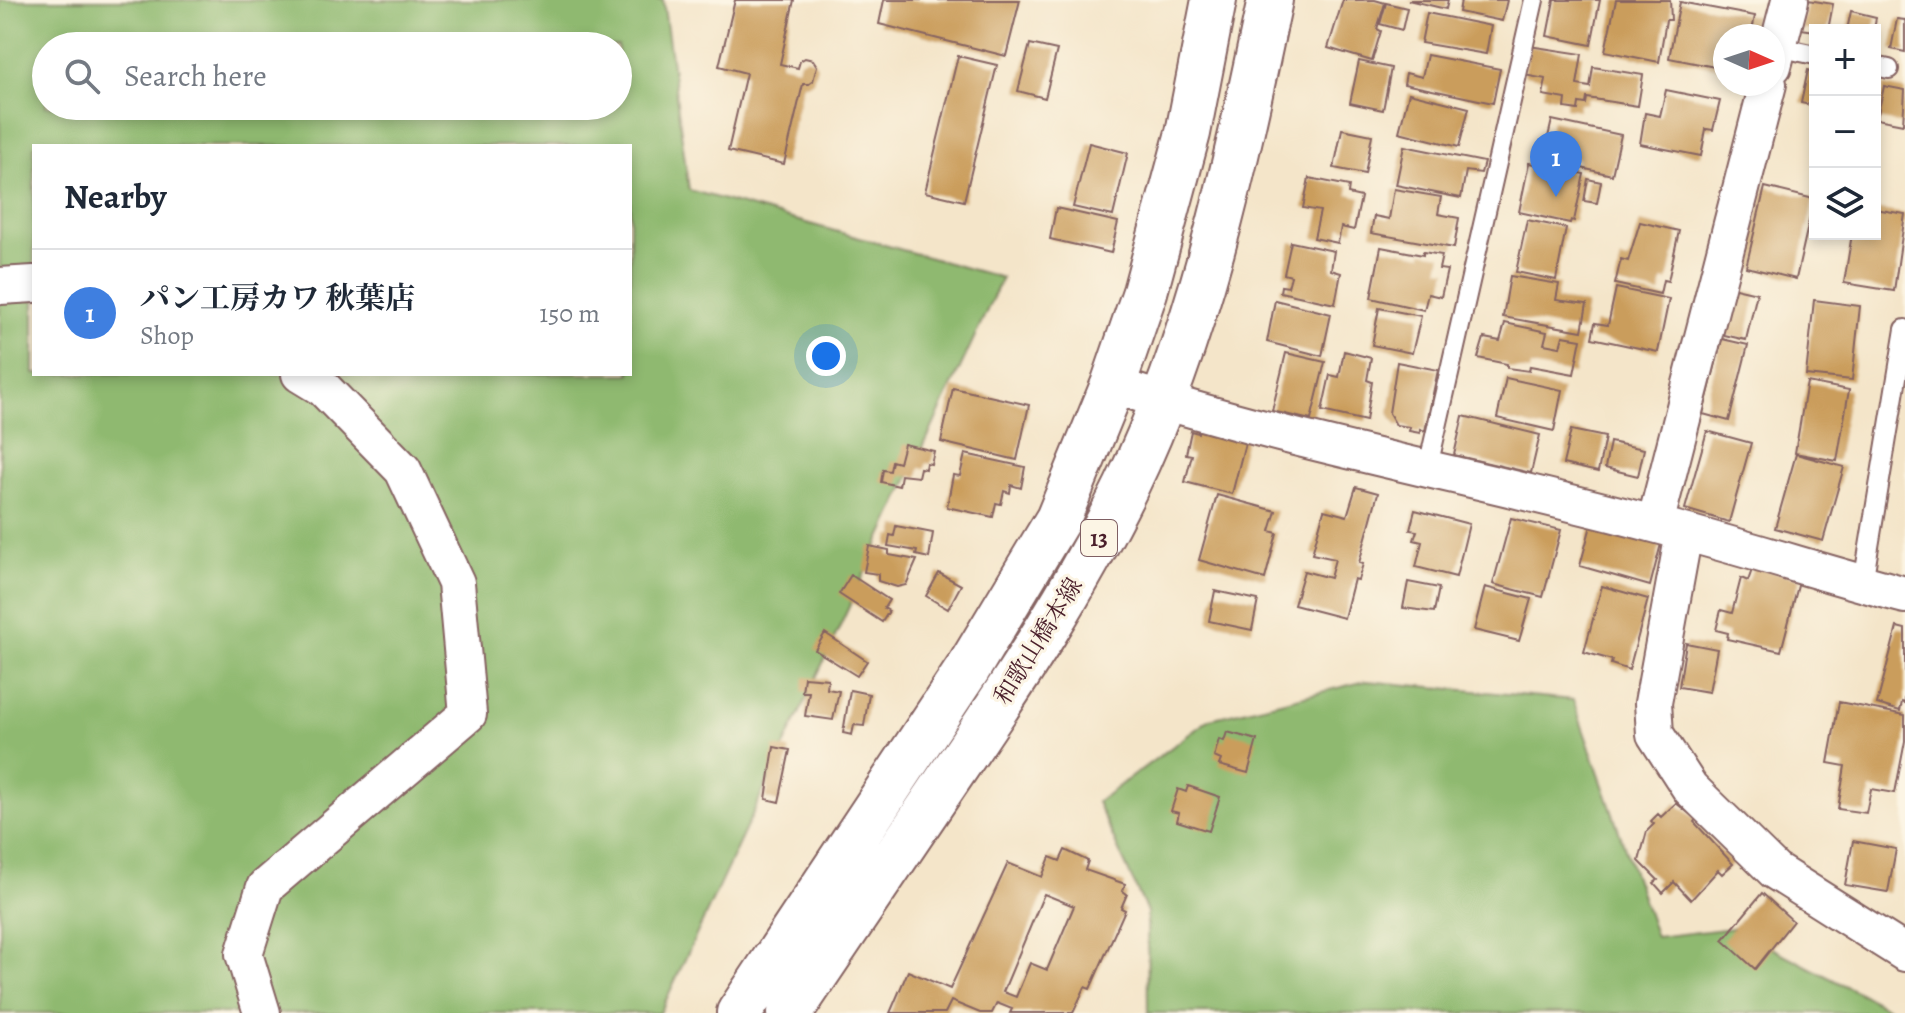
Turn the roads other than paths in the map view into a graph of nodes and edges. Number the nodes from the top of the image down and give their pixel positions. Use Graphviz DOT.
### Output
graph roads {
  1 [pos="1214,0"];
  2 [pos="1270,0"];
  3 [pos="1534,0"];
  4 [pos="1790,0"];
  5 [pos="1784,24"];
  6 [pos="1809,55"];
  7 [pos="1785,56"];
  8 [pos="1765,96"];
  9 [pos="32,284"];
  10 [pos="0,286"];
  11 [pos="1905,329"];
  12 [pos="303,376"];
  13 [pos="1113,385"];
  14 [pos="1162,401"];
  15 [pos="1427,471"];
  16 [pos="1669,528"];
  17 [pos="1863,583"];
  18 [pos="1905,595"];
  19 [pos="1905,953"];
  20 [pos="262,1013"];
  21 [pos="739,1013"];
  22 [pos="790,1013"];
  1 -- 13 [label="main road, 和歌山橋本線 / 13"];
  2 -- 14 [label="main road, 和歌山橋本線 / 13"];
  3 -- 15 [label="lane"];
  4 -- 5 [label="street"];
  6 -- 7 [label="lane"];
  8 -- 16 [label="street"];
  9 -- 10 [label="street"];
  11 -- 17 [label="lane"];
  12 -- 20 [label="street"];
  13 -- 14 [label="street"];
  13 -- 21 [label="main road, 和歌山橋本線 / 13"];
  14 -- 15 [label="street"];
  14 -- 22 [label="main road, 和歌山橋本線 / 13"];
  15 -- 16 [label="street"];
  16 -- 17 [label="street"];
  16 -- 19 [label="street"];
  17 -- 18 [label="street"];
}
